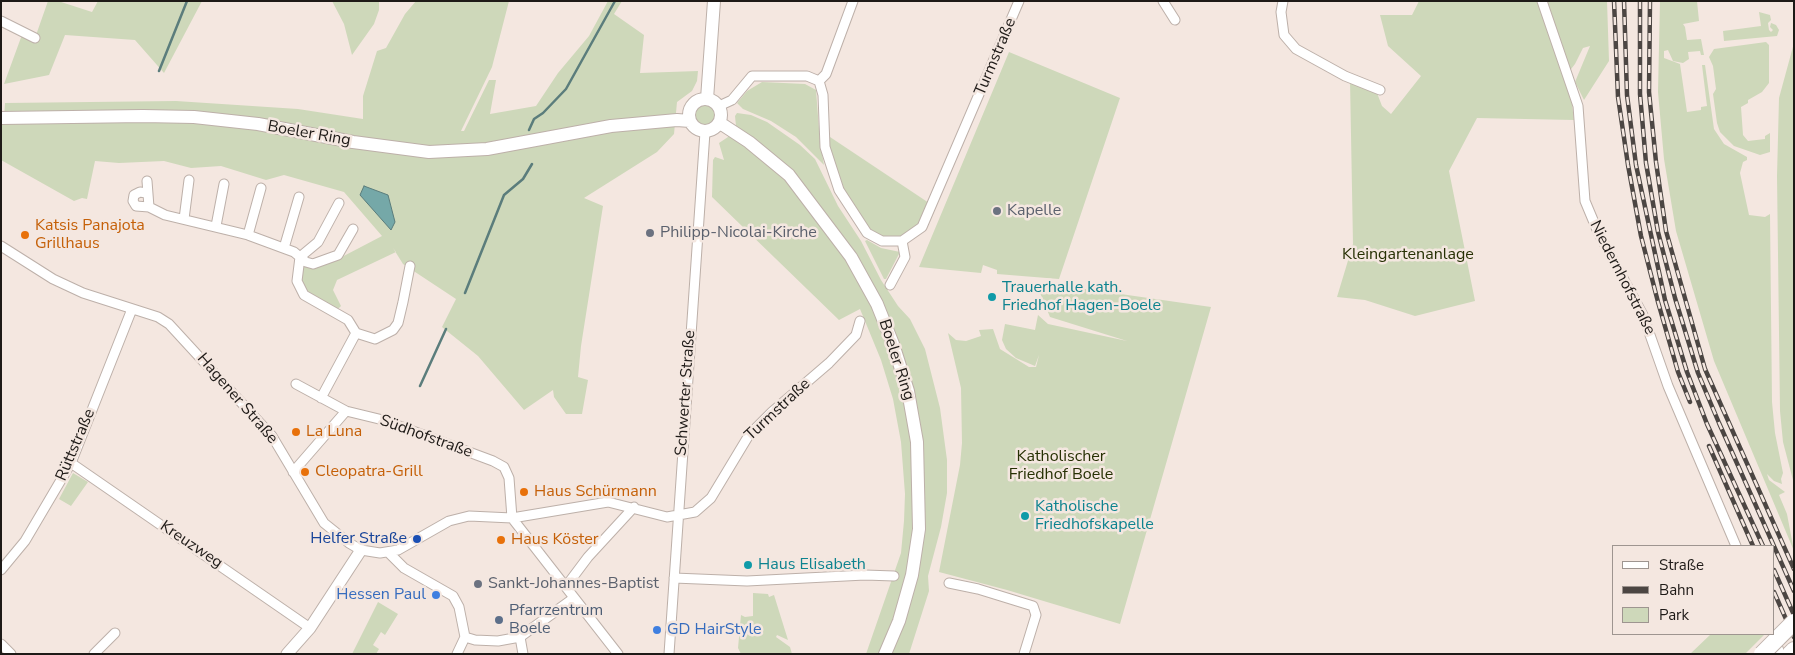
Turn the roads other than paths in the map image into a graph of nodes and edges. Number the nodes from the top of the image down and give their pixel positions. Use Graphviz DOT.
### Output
graph roads {
  1 [pos="714,1"];
  2 [pos="853,1"];
  3 [pos="1019,1"];
  4 [pos="1163,1"];
  5 [pos="1283,1"];
  6 [pos="1542,1"];
  7 [pos="1175,20"];
  8 [pos="1,21"];
  9 [pos="35,38"];
  10 [pos="819,81"];
  11 [pos="1380,90"];
  12 [pos="707,99"];
  13 [pos="719,106"];
  14 [pos="690,115"];
  15 [pos="2,119"];
  16 [pos="720,123"];
  17 [pos="705,132"];
  18 [pos="189,180"];
  19 [pos="147,181"];
  20 [pos="224,184"];
  21 [pos="261,188"];
  22 [pos="146,193"];
  23 [pos="299,197"];
  24 [pos="339,204"];
  25 [pos="149,207"];
  26 [pos="184,219"];
  27 [pos="216,226"];
  28 [pos="353,230"];
  29 [pos="248,235"];
  30 [pos="902,241"];
  31 [pos="1,246"];
  32 [pos="284,248"];
  33 [pos="300,257"];
  34 [pos="410,266"];
  35 [pos="890,285"];
  36 [pos="132,308"];
  37 [pos="860,321"];
  38 [pos="356,333"];
  39 [pos="296,384"];
  40 [pos="321,398"];
  41 [pos="346,411"];
  42 [pos="71,463"];
  43 [pos="293,472"];
  44 [pos="634,507"];
  45 [pos="677,517"];
  46 [pos="512,518"];
  47 [pos="1736,545"];
  48 [pos="361,550"];
  49 [pos="389,552"];
  50 [pos="1,570"];
  51 [pos="894,576"];
  52 [pos="674,578"];
  53 [pos="949,584"];
  54 [pos="567,585"];
  55 [pos="574,598"];
  56 [pos="1794,622"];
  57 [pos="310,628"];
  58 [pos="114,633"];
  59 [pos="1773,635"];
  60 [pos="520,636"];
  61 [pos="465,637"];
  62 [pos="1,644"];
  63 [pos="1794,650"];
  64 [pos="11,654"];
  65 [pos="94,654"];
  66 [pos="288,654"];
  67 [pos="457,654"];
  68 [pos="523,654"];
  69 [pos="618,654"];
  70 [pos="669,654"];
  71 [pos="885,654"];
  72 [pos="1024,654"];
  73 [pos="1762,654"];
  74 [pos="1780,654"];
  75 [pos="1790,654"];
  1 -- 12 [label="main road"];
  2 -- 10 [label="street"];
  3 -- 30 [label="street, Turmstraße"];
  4 -- 7 [label="street"];
  5 -- 11 [label="street"];
  6 -- 47 [label="street, Niedernhofstraße"];
  8 -- 9 [label="street"];
  10 -- 13 [label="street"];
  10 -- 30 [label="street"];
  12 -- 13 [label="main road"];
  12 -- 14 [label="main road"];
  13 -- 16 [label="main road"];
  14 -- 15 [label="main road, Boeler Ring"];
  14 -- 17 [label="main road"];
  16 -- 17 [label="main road"];
  16 -- 71 [label="main road, Boeler Ring"];
  17 -- 45 [label="street, Schwerter Straße"];
  18 -- 26 [label="street"];
  19 -- 22 [label="street"];
  20 -- 27 [label="street"];
  21 -- 29 [label="street"];
  22 -- 25 [label="street"];
  22 -- 25 [label="street"];
  23 -- 32 [label="street"];
  24 -- 33 [label="street"];
  25 -- 26 [label="street"];
  26 -- 27 [label="street"];
  27 -- 29 [label="street"];
  28 -- 33 [label="street"];
  29 -- 32 [label="street"];
  30 -- 35 [label="street"];
  31 -- 36 [label="street, Hagener Straße"];
  32 -- 33 [label="street"];
  33 -- 38 [label="street"];
  34 -- 38 [label="street"];
  36 -- 42 [label="street, Rüttstraße"];
  36 -- 43 [label="street, Hagener Straße"];
  37 -- 45 [label="street, Turmstraße"];
  38 -- 40 [label="street"];
  39 -- 40 [label="street"];
  40 -- 41 [label="street"];
  41 -- 43 [label="street"];
  41 -- 46 [label="street, Südhofstraße"];
  42 -- 50 [label="street, Rüttstraße"];
  42 -- 57 [label="street, Kreuzweg"];
  43 -- 48 [label="street, Hagener Straße"];
  44 -- 45 [label="street, Hagener Straße"];
  44 -- 46 [label="street, Hagener Straße"];
  44 -- 54 [label="street"];
  45 -- 52 [label="street, Schwerter Straße"];
  46 -- 49 [label="street, Hagener Straße"];
  46 -- 54 [label="street"];
  48 -- 49 [label="street, Hagener Straße"];
  48 -- 57 [label="street"];
  49 -- 61 [label="street"];
  51 -- 52 [label="street"];
  52 -- 70 [label="street, Schwerter Straße"];
  53 -- 72 [label="street"];
  54 -- 55 [label="street"];
  55 -- 60 [label="street"];
  55 -- 69 [label="street"];
  56 -- 73 [label="highway, bridge"];
  57 -- 66 [label="street"];
  58 -- 65 [label="street"];
  59 -- 74 [label="street"];
  60 -- 61 [label="street"];
  60 -- 68 [label="street"];
  61 -- 67 [label="street"];
  62 -- 64 [label="street"];
  63 -- 75 [label="highway"];
}
